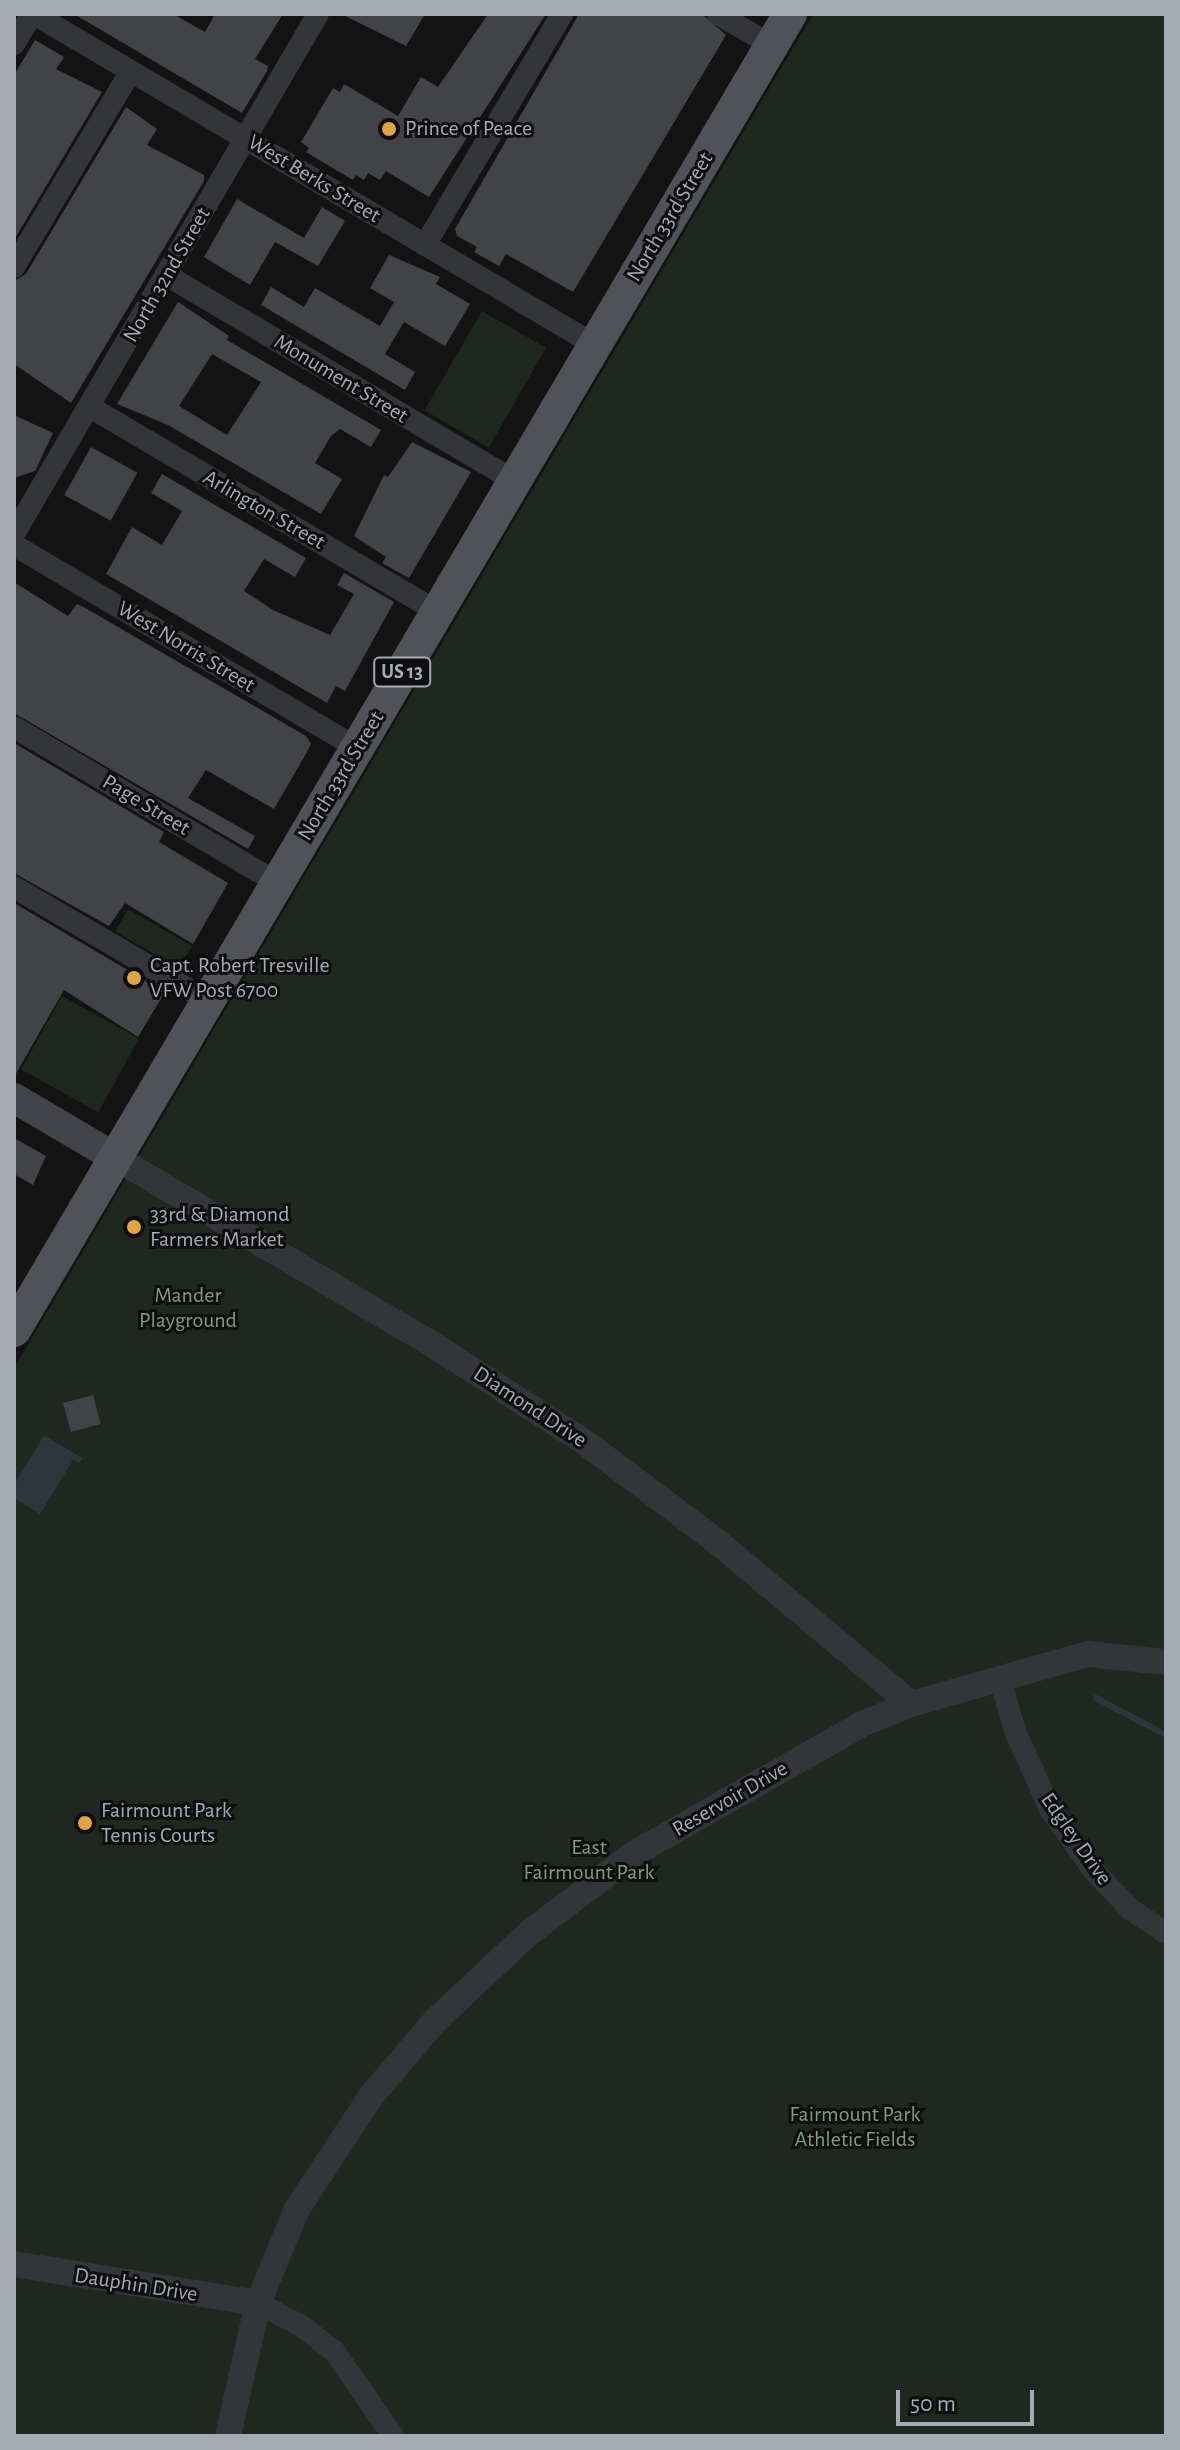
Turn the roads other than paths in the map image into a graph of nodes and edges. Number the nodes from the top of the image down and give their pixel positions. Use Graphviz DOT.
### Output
graph roads {
  1 [pos="33,14"];
  2 [pos="318,14"];
  3 [pos="562,14"];
  4 [pos="718,14"];
  5 [pos="790,14"];
  6 [pos="14,44"];
  7 [pos="771,45"];
  8 [pos="131,71"];
  9 [pos="245,139"];
  10 [pos="425,245"];
  11 [pos="14,267"];
  12 [pos="168,276"];
  13 [pos="595,345"];
  14 [pos="90,407"];
  15 [pos="515,481"];
  16 [pos="14,534"];
  17 [pos="14,545"];
  18 [pos="438,612"];
  19 [pos="14,727"];
  20 [pos="357,748"];
  21 [pos="278,883"];
  22 [pos="14,887"];
  23 [pos="208,1001"];
  24 [pos="14,1098"];
  25 [pos="116,1158"];
  26 [pos="14,1330"];
  27 [pos="1166,1662"];
  28 [pos="1000,1679"];
  29 [pos="911,1704"];
  30 [pos="1166,1933"];
  31 [pos="14,2264"];
  32 [pos="258,2303"];
  33 [pos="228,2436"];
  34 [pos="393,2436"];
  1 -- 6 [label="street"];
  1 -- 8 [label="street, West Berks Street"];
  2 -- 9 [label="street, North 32nd Street"];
  3 -- 10 [label="street"];
  4 -- 7 [label="street"];
  5 -- 7 [label="main road, North 33rd Street / US 13"];
  7 -- 13 [label="main road, North 33rd Street / US 13"];
  8 -- 9 [label="street, West Berks Street"];
  8 -- 11 [label="street"];
  9 -- 10 [label="street, West Berks Street"];
  9 -- 12 [label="street, North 32nd Street"];
  10 -- 13 [label="street, West Berks Street"];
  12 -- 14 [label="street, North 32nd Street"];
  12 -- 15 [label="street, Monument Street"];
  13 -- 15 [label="main road, North 33rd Street / US 13"];
  14 -- 16 [label="street, North 32nd Street"];
  14 -- 18 [label="street, Arlington Street"];
  15 -- 18 [label="main road, North 33rd Street / US 13"];
  17 -- 20 [label="street, West Norris Street"];
  18 -- 20 [label="main road, North 33rd Street / US 13"];
  19 -- 21 [label="street, Page Street"];
  20 -- 21 [label="main road, North 33rd Street / US 13"];
  21 -- 23 [label="main road, North 33rd Street / US 13"];
  22 -- 23 [label="street"];
  23 -- 25 [label="main road, North 33rd Street / US 13"];
  24 -- 25 [label="main road"];
  25 -- 26 [label="main road, North 33rd Street / US 13"];
  25 -- 29 [label="street, Diamond Drive"];
  27 -- 28 [label="street, Reservoir Drive"];
  28 -- 29 [label="street, Reservoir Drive"];
  28 -- 30 [label="street, Edgley Drive"];
  29 -- 32 [label="street, Reservoir Drive"];
  31 -- 32 [label="street, Dauphin Drive"];
  32 -- 33 [label="street, Reservoir Drive"];
  32 -- 34 [label="street"];
}
